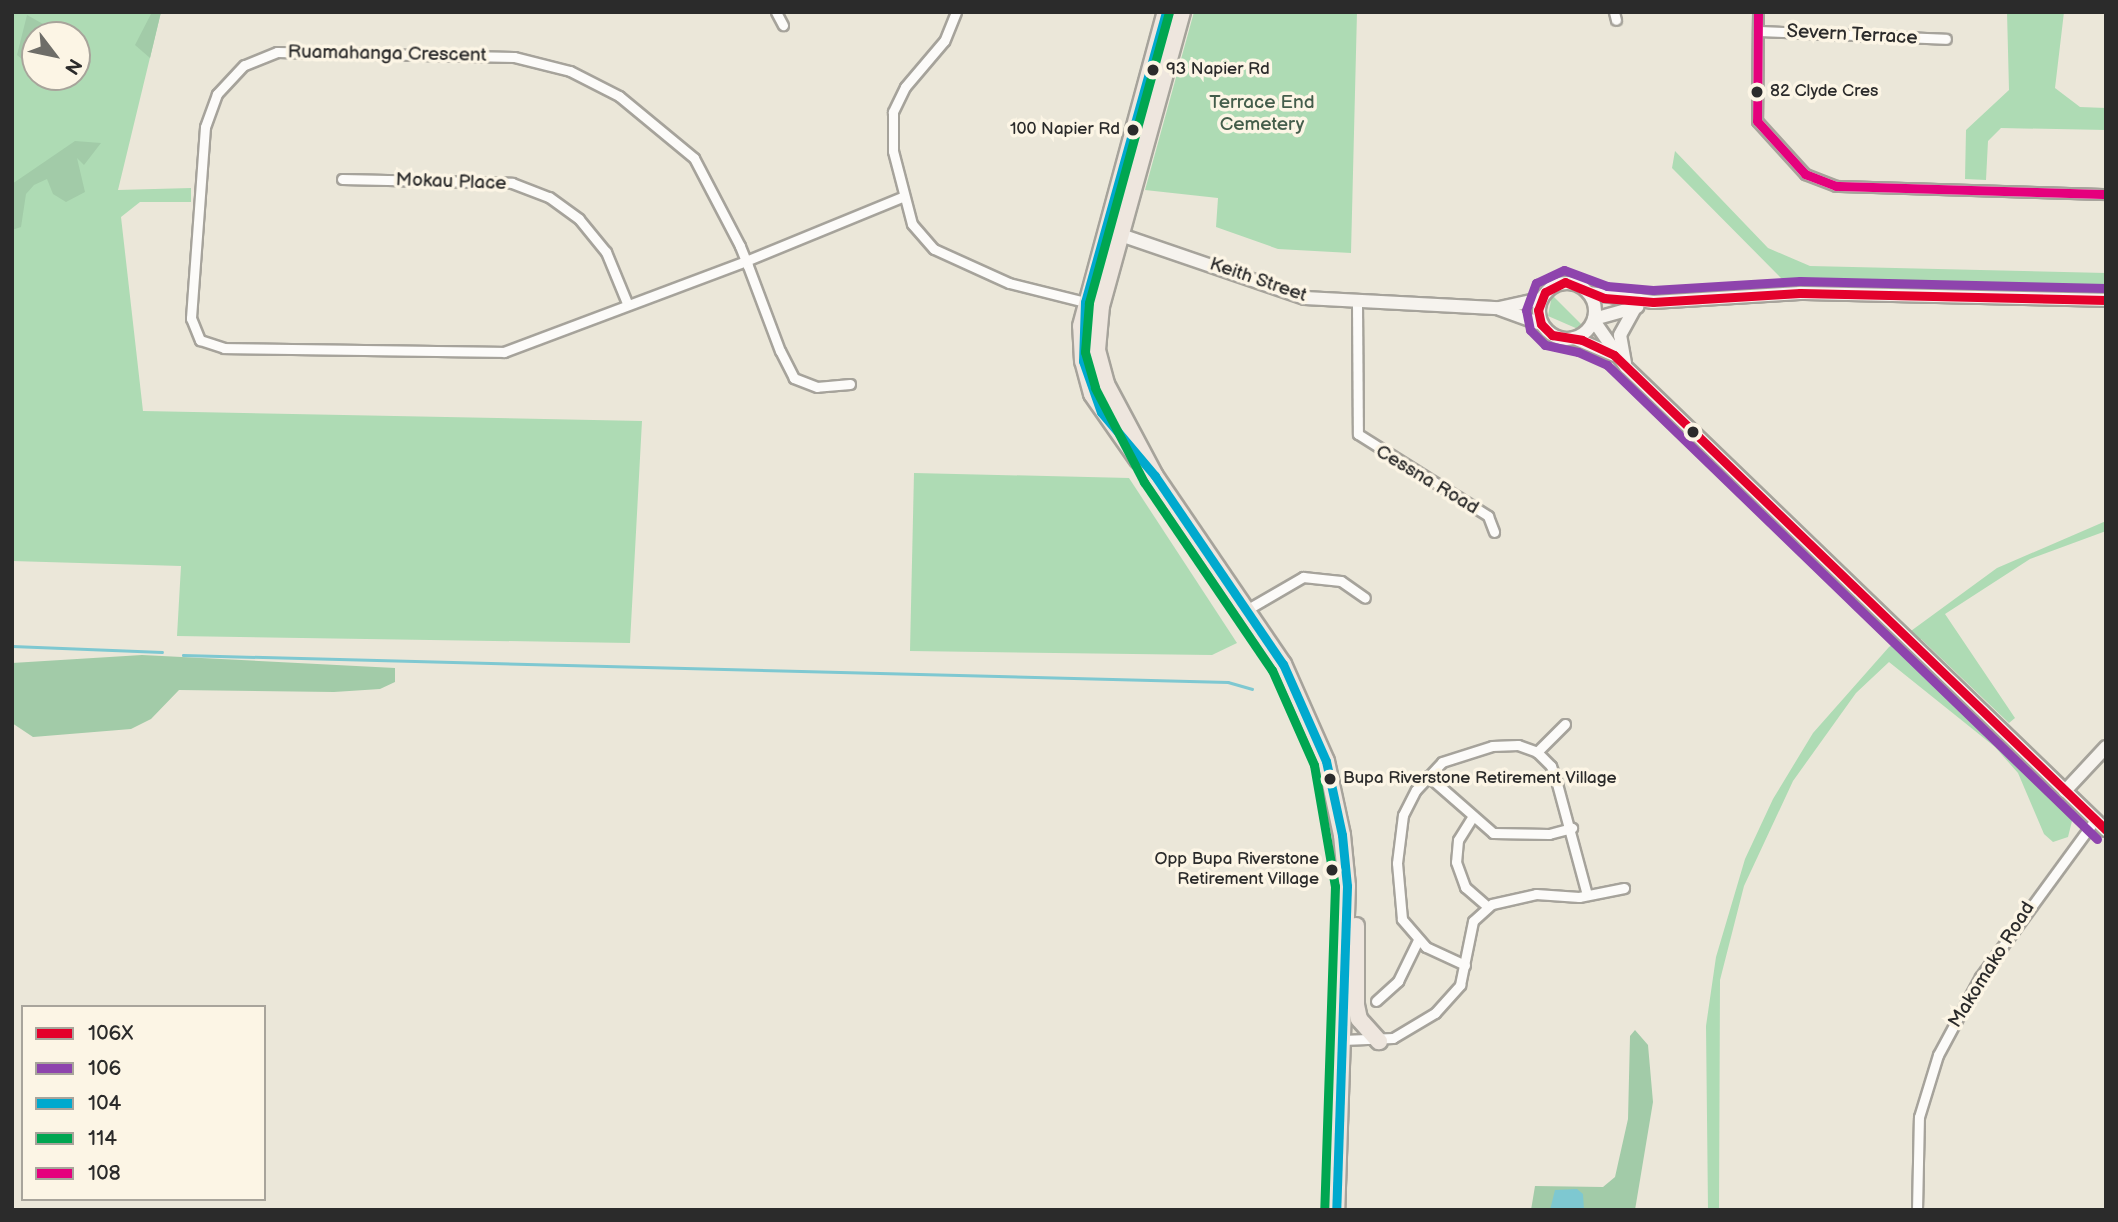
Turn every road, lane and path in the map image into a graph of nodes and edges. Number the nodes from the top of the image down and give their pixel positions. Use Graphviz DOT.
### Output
graph roads {
  1 [pos="776,12"];
  2 [pos="956,12"];
  3 [pos="1758,12"];
  4 [pos="1173,16"];
  5 [pos="783,25"];
  6 [pos="1758,31"];
  7 [pos="1946,39"];
  8 [pos="342,179"];
  9 [pos="2106,194"];
  10 [pos="902,197"];
  11 [pos="1113,232"];
  12 [pos="746,261"];
  13 [pos="1589,293"];
  14 [pos="1541,299"];
  15 [pos="2106,300"];
  16 [pos="1653,302"];
  17 [pos="627,303"];
  18 [pos="1093,304"];
  19 [pos="1357,304"];
  20 [pos="1635,308"];
  21 [pos="1499,309"];
  22 [pos="1594,320"];
  23 [pos="1541,324"];
  24 [pos="1574,338"];
  25 [pos="1614,355"];
  26 [pos="1626,367"];
  27 [pos="850,384"];
  28 [pos="1494,532"];
  29 [pos="1365,598"];
  30 [pos="1248,609"];
  31 [pos="1565,724"];
  32 [pos="2106,747"];
  33 [pos="1537,752"];
  34 [pos="1428,776"];
  35 [pos="2065,791"];
  36 [pos="1473,816"];
  37 [pos="2095,820"];
  38 [pos="1572,828"];
  39 [pos="2106,830"];
  40 [pos="1347,886"];
  41 [pos="1624,888"];
  42 [pos="1587,895"];
  43 [pos="1488,907"];
  44 [pos="1418,940"];
  45 [pos="1465,965"];
  46 [pos="1376,1001"];
  47 [pos="1342,1040"];
  48 [pos="1379,1041"];
  49 [pos="1336,1210"];
  50 [pos="1917,1210"];
  1 -- 5 [label="street"];
  2 -- 10 [label="street"];
  3 -- 6 [label="street"];
  4 -- 11 [label="highway"];
  6 -- 7 [label="street, Severn Terrace"];
  6 -- 9 [label="street"];
  8 -- 17 [label="street, Mokau Place"];
  10 -- 12 [label="street, Ruamahanga Crescent"];
  10 -- 18 [label="street"];
  11 -- 18 [label="highway"];
  11 -- 19 [label="main road, Keith Street"];
  12 -- 17 [label="street, Ruamahanga Crescent"];
  12 -- 17 [label="street, Ruamahanga Crescent"];
  12 -- 27 [label="street"];
  13 -- 14 [label="main road"];
  13 -- 16 [label="main road"];
  13 -- 22 [label="main road"];
  14 -- 21 [label="main road, Keith Street"];
  14 -- 23 [label="main road"];
  15 -- 16 [label="main road"];
  16 -- 20 [label="main road"];
  18 -- 30 [label="highway"];
  19 -- 21 [label="main road, Keith Street"];
  19 -- 28 [label="street, Cessna Road"];
  20 -- 22 [label="main road"];
  20 -- 26 [label="main road"];
  21 -- 23 [label="main road, Keith Street"];
  22 -- 24 [label="main road"];
  22 -- 25 [label="main road"];
  23 -- 24 [label="main road"];
  24 -- 25 [label="main road"];
  25 -- 26 [label="main road"];
  26 -- 35 [label="main road"];
  29 -- 30 [label="street"];
  30 -- 40 [label="highway"];
  31 -- 33 [label="street"];
  32 -- 35 [label="main road"];
  33 -- 34 [label="street"];
  33 -- 38 [label="street"];
  34 -- 36 [label="street"];
  34 -- 44 [label="street"];
  35 -- 37 [label="main road"];
  36 -- 38 [label="street"];
  36 -- 43 [label="street"];
  37 -- 39 [label="main road"];
  37 -- 50 [label="street, Makomako Road"];
  38 -- 42 [label="street"];
  40 -- 47 [label="highway"];
  40 -- 48 [label="highway"];
  41 -- 42 [label="street"];
  42 -- 43 [label="street"];
  43 -- 45 [label="street"];
  44 -- 45 [label="street"];
  44 -- 46 [label="street"];
  45 -- 48 [label="street"];
  47 -- 48 [label="street"];
  47 -- 49 [label="highway"];
}
